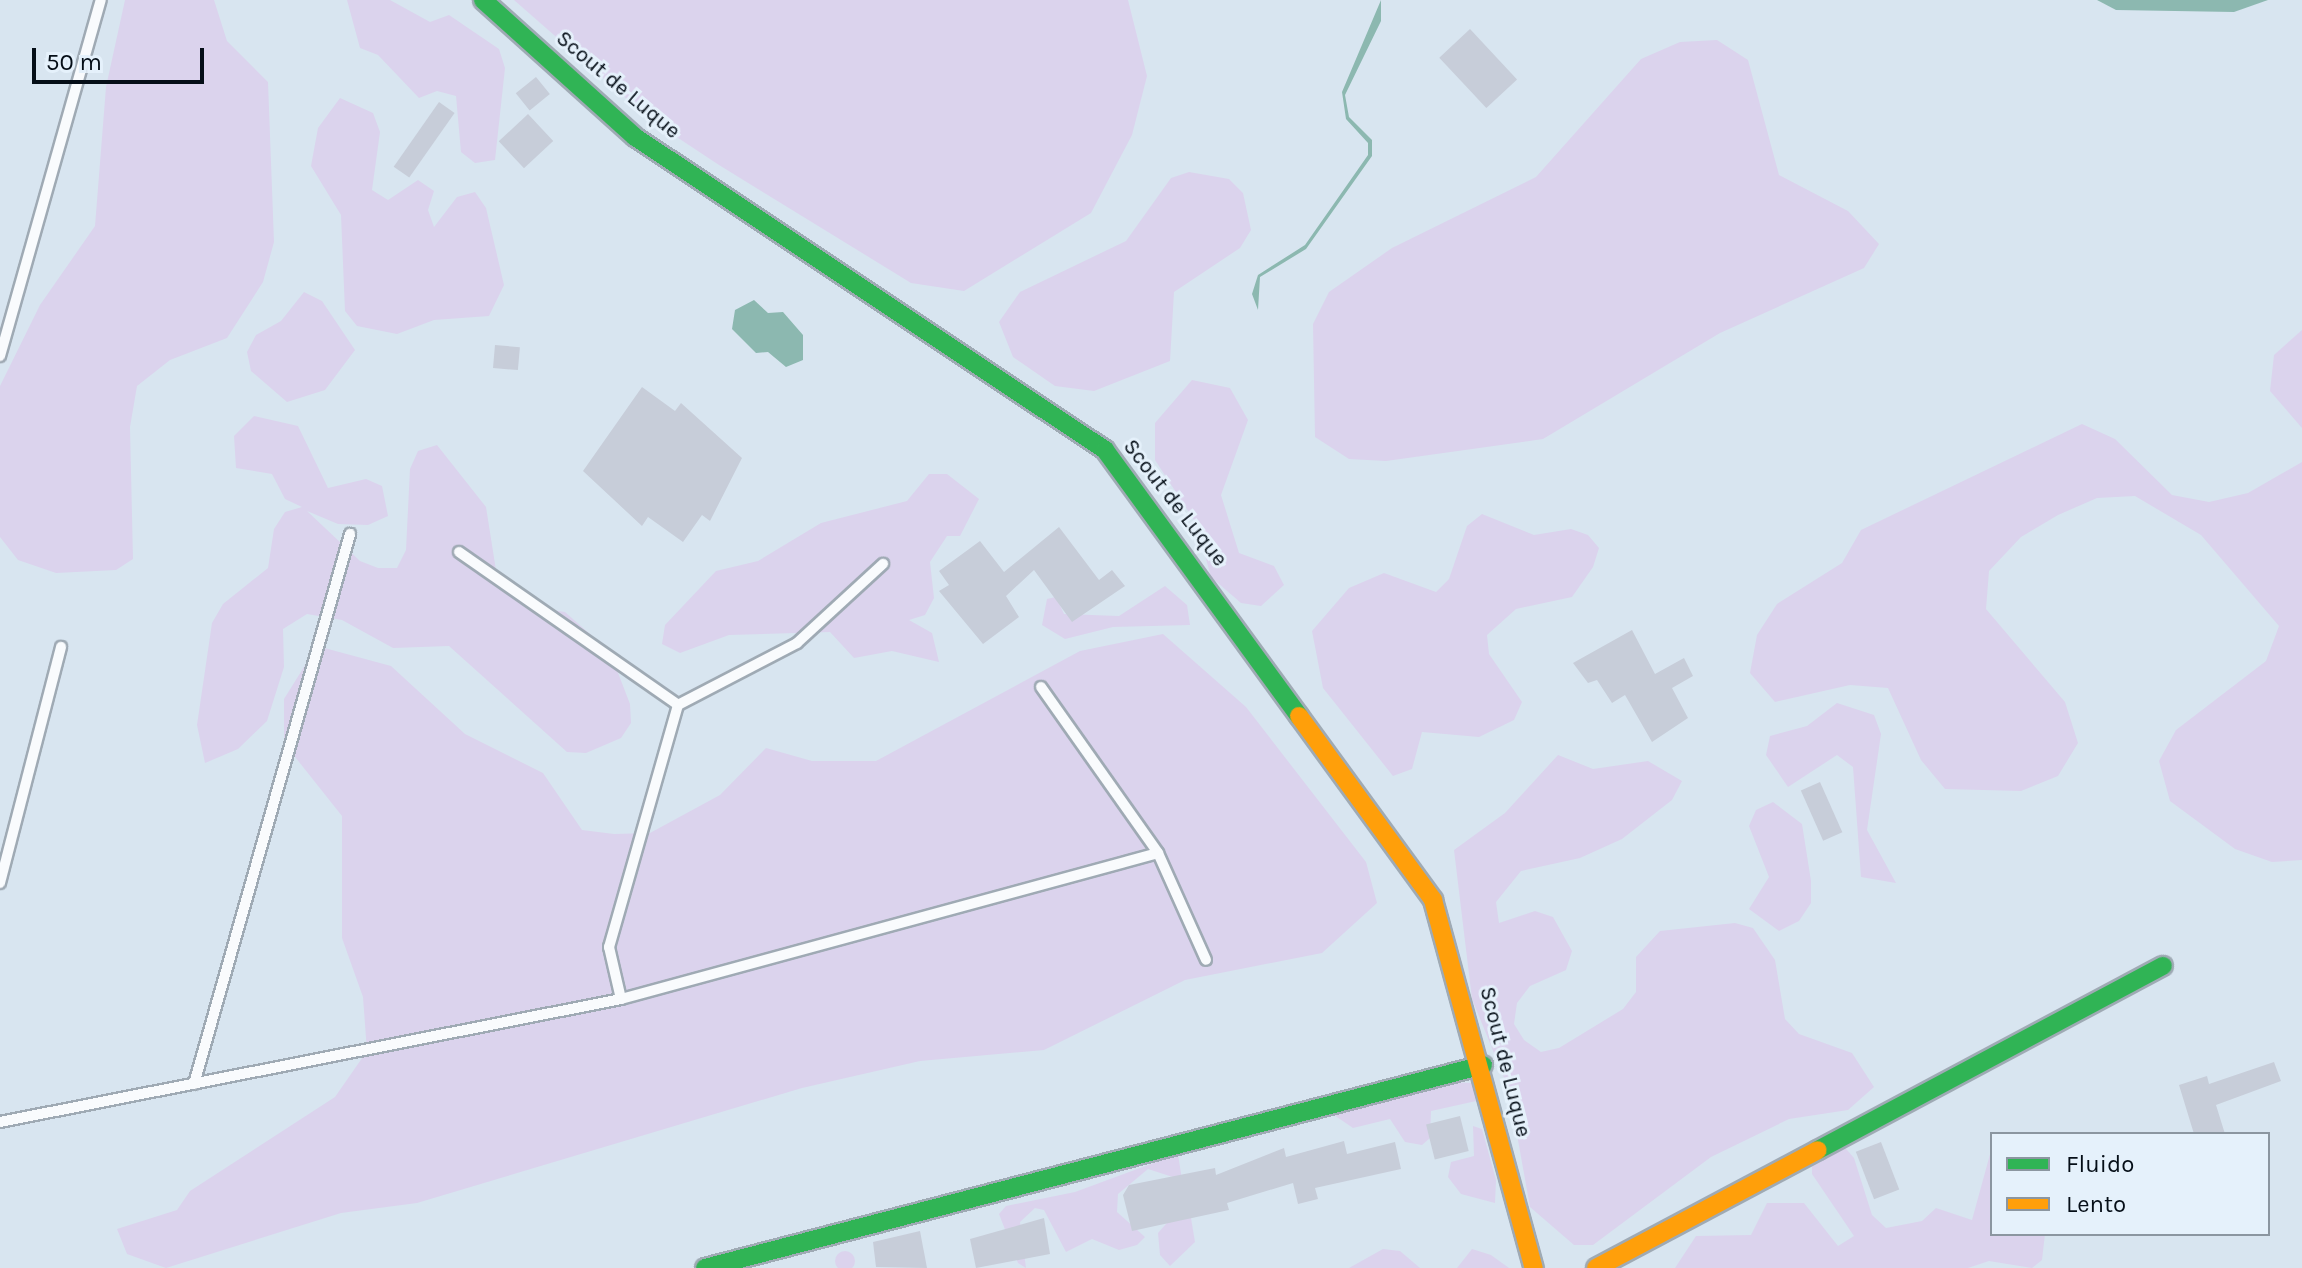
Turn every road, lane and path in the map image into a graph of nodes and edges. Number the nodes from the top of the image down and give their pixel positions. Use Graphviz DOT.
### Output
graph roads {
  1 [pos="101,0"];
  2 [pos="483,0"];
  3 [pos="0,356"];
  4 [pos="350,534"];
  5 [pos="459,552"];
  6 [pos="883,564"];
  7 [pos="61,647"];
  8 [pos="1041,687"];
  9 [pos="678,705"];
  10 [pos="1158,853"];
  11 [pos="0,883"];
  12 [pos="1206,960"];
  13 [pos="2163,966"];
  14 [pos="621,999"];
  15 [pos="1483,1065"];
  16 [pos="194,1084"];
  17 [pos="0,1122"];
  18 [pos="705,1268"];
  19 [pos="1534,1268"];
  20 [pos="1596,1268"];
  1 -- 3 [label="lane"];
  2 -- 15 [label="street, Scout de Luque"];
  4 -- 16 [label="lane"];
  5 -- 9 [label="lane"];
  6 -- 9 [label="lane"];
  7 -- 11 [label="lane"];
  8 -- 10 [label="lane"];
  9 -- 14 [label="lane"];
  10 -- 12 [label="lane"];
  10 -- 14 [label="lane"];
  13 -- 20 [label="street"];
  14 -- 16 [label="lane"];
  15 -- 18 [label="street"];
  15 -- 19 [label="street, Scout de Luque"];
  16 -- 17 [label="lane"];
}
